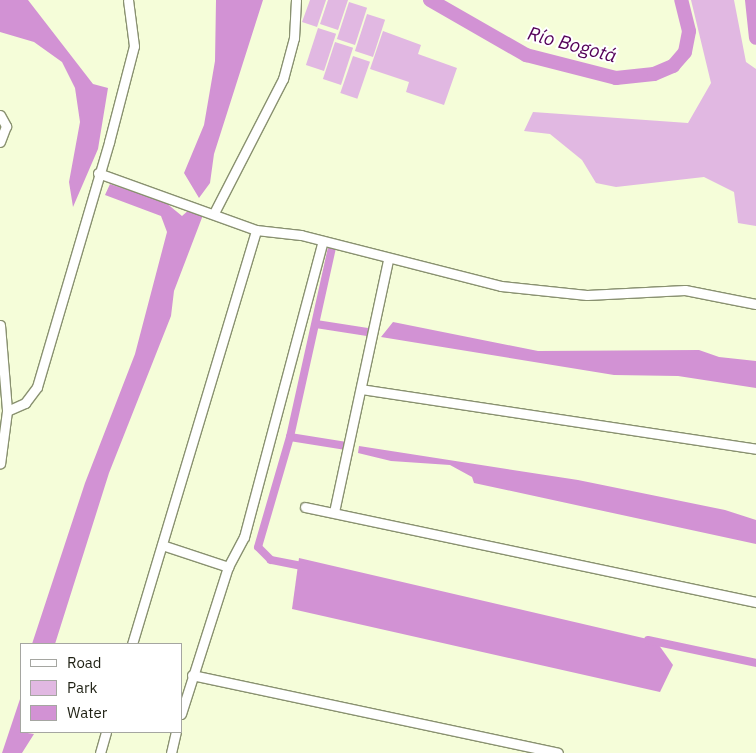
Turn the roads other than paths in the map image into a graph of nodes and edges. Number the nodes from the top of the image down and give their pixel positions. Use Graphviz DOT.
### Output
graph roads {
  1 [pos="128,0"];
  2 [pos="296,0"];
  3 [pos="0,115"];
  4 [pos="0,142"];
  5 [pos="98,173"];
  6 [pos="214,213"];
  7 [pos="256,230"];
  8 [pos="323,241"];
  9 [pos="388,260"];
  10 [pos="756,304"];
  11 [pos="0,325"];
  12 [pos="361,388"];
  13 [pos="7,411"];
  14 [pos="756,449"];
  15 [pos="0,464"];
  16 [pos="305,507"];
  17 [pos="334,512"];
  18 [pos="162,545"];
  19 [pos="228,567"];
  20 [pos="756,602"];
  21 [pos="132,643"];
  22 [pos="192,675"];
  23 [pos="182,710"];
  24 [pos="106,733"];
  25 [pos="176,733"];
  26 [pos="100,753"];
  27 [pos="171,753"];
  28 [pos="558,753"];
  1 -- 5 [label="street"];
  2 -- 6 [label="street"];
  3 -- 4 [label="street"];
  5 -- 6 [label="street"];
  5 -- 13 [label="street"];
  6 -- 7 [label="street"];
  7 -- 8 [label="street"];
  7 -- 18 [label="street"];
  8 -- 9 [label="street"];
  8 -- 19 [label="street"];
  9 -- 10 [label="street"];
  9 -- 12 [label="street"];
  11 -- 13 [label="street"];
  12 -- 14 [label="street"];
  12 -- 17 [label="street"];
  13 -- 15 [label="street"];
  16 -- 17 [label="street"];
  17 -- 20 [label="street"];
  18 -- 19 [label="street"];
  18 -- 21 [label="street"];
  19 -- 22 [label="street"];
  22 -- 23 [label="street"];
  22 -- 28 [label="street"];
  24 -- 26 [label="street"];
  25 -- 27 [label="street"];
}
